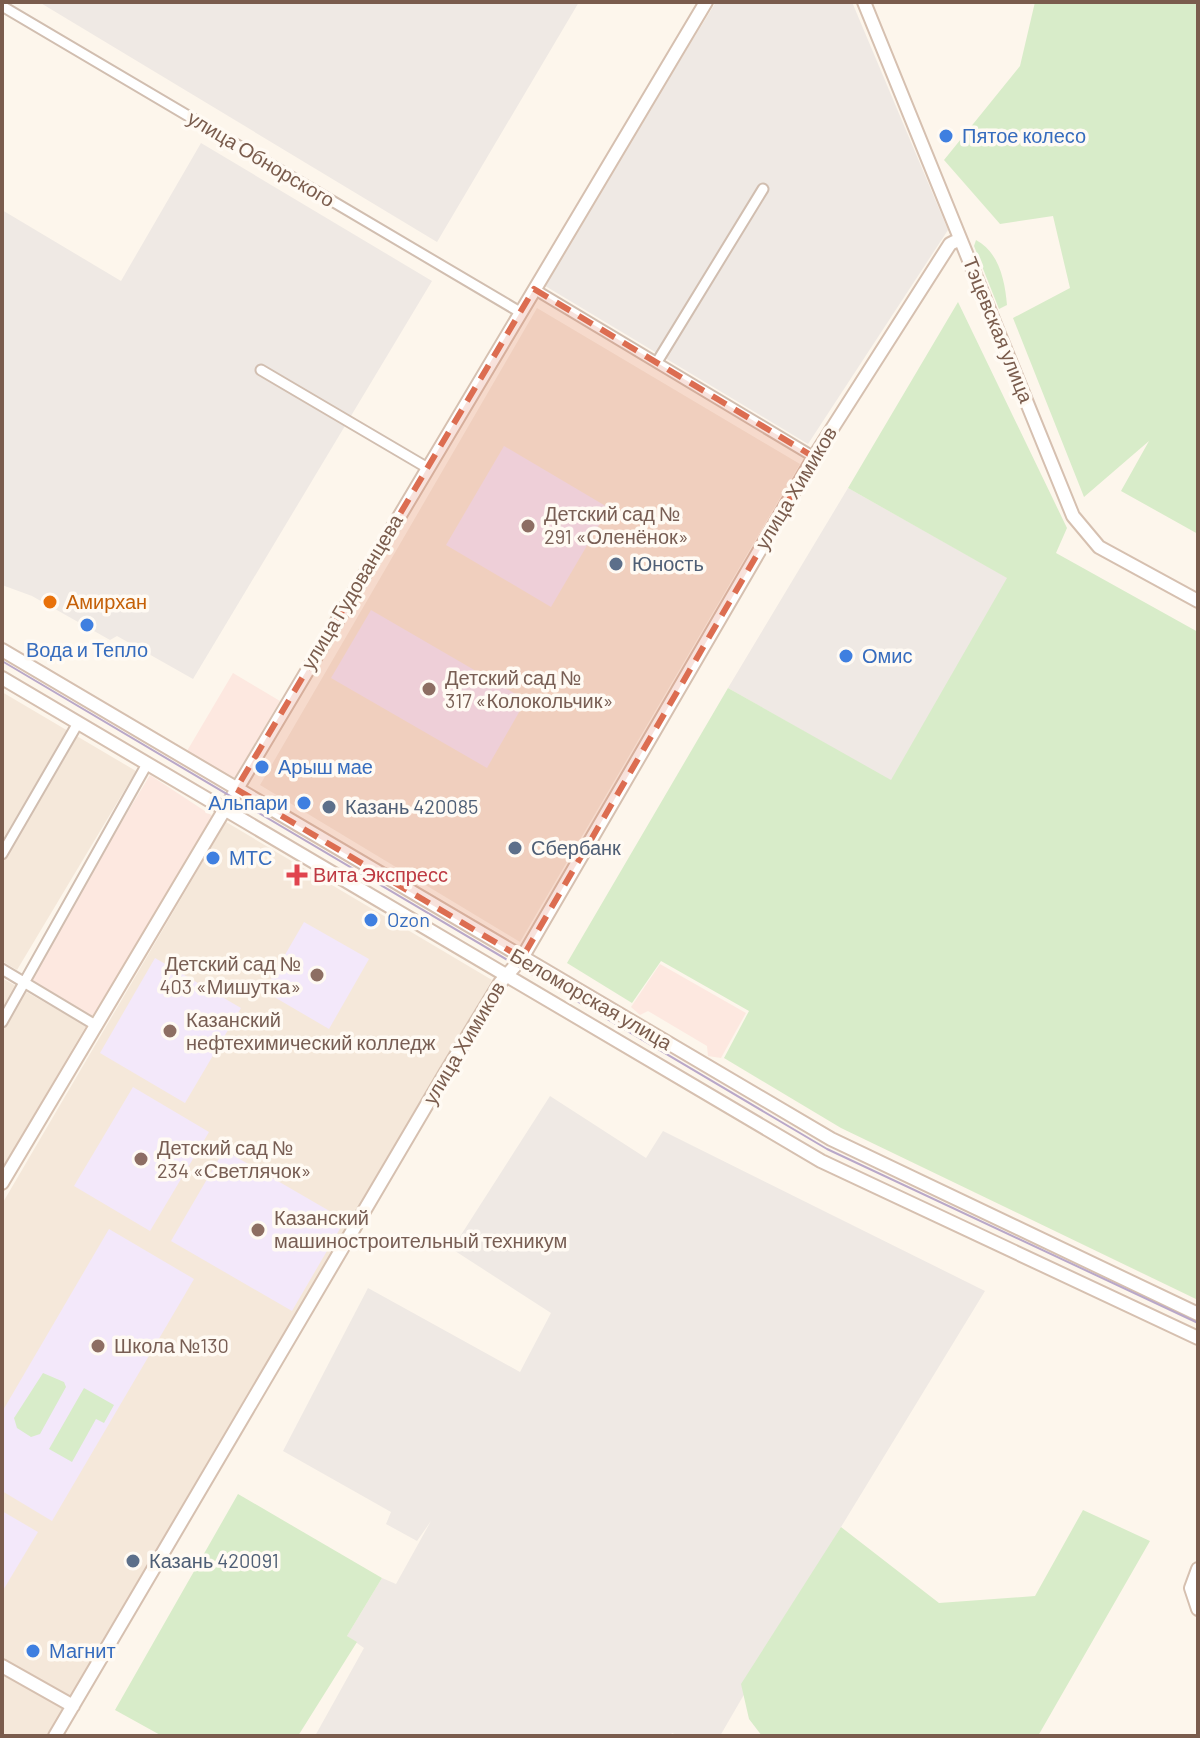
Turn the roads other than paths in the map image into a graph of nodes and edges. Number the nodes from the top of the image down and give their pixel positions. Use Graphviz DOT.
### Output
graph roads {
  1 [pos="706,2"];
  2 [pos="864,2"];
  3 [pos="2,6"];
  4 [pos="763,189"];
  5 [pos="960,239"];
  6 [pos="534,289"];
  7 [pos="520,312"];
  8 [pos="657,362"];
  9 [pos="261,370"];
  10 [pos="814,457"];
  11 [pos="426,467"];
  12 [pos="1198,601"];
  13 [pos="2,650"];
  14 [pos="4,683"];
  15 [pos="78,723"];
  16 [pos="147,764"];
  17 [pos="236,789"];
  18 [pos="223,810"];
  19 [pos="2,854"];
  20 [pos="522,958"];
  21 [pos="2,969"];
  22 [pos="505,975"];
  23 [pos="22,981"];
  24 [pos="2,1022"];
  25 [pos="97,1026"];
  26 [pos="831,1139"];
  27 [pos="821,1161"];
  28 [pos="2,1183"];
  29 [pos="1198,1314"];
  30 [pos="1198,1341"];
  31 [pos="1198,1569"];
  32 [pos="1198,1609"];
  33 [pos="2,1666"];
  34 [pos="73,1706"];
  35 [pos="55,1736"];
  1 -- 6 [label="main road, улица Гудованцева"];
  2 -- 5 [label="main road, Тэцевская улица"];
  3 -- 7 [label="street, улица Обнорского"];
  4 -- 8 [label="street"];
  5 -- 10 [label="main road, улица Химиков"];
  5 -- 12 [label="main road, Тэцевская улица"];
  6 -- 7 [label="main road, улица Гудованцева"];
  6 -- 8 [label="street"];
  7 -- 11 [label="main road, улица Гудованцева"];
  8 -- 10 [label="street"];
  9 -- 11 [label="street"];
  10 -- 20 [label="main road, улица Химиков"];
  11 -- 17 [label="main road, улица Гудованцева"];
  13 -- 17 [label="main road, Беломорская улица"];
  14 -- 15 [label="main road, Беломорская улица"];
  15 -- 16 [label="main road, Беломорская улица"];
  15 -- 19 [label="street"];
  16 -- 18 [label="main road, Беломорская улица"];
  16 -- 23 [label="street"];
  17 -- 18 [label="main road, улица Гудованцева"];
  17 -- 20 [label="main road, Беломорская улица"];
  18 -- 22 [label="main road, Беломорская улица"];
  18 -- 25 [label="main road, улица Гудованцева"];
  20 -- 22 [label="main road, улица Химиков"];
  20 -- 26 [label="main road, Беломорская улица"];
  21 -- 23 [label="street"];
  22 -- 27 [label="main road, Беломорская улица"];
  22 -- 34 [label="main road, улица Химиков"];
  23 -- 24 [label="street"];
  23 -- 25 [label="street"];
  25 -- 28 [label="main road, улица Гудованцева"];
  26 -- 27 [label="main road"];
  26 -- 29 [label="main road, Беломорская улица"];
  27 -- 30 [label="main road, Беломорская улица"];
  31 -- 32 [label="main road"];
  33 -- 34 [label="main road"];
  34 -- 35 [label="main road, улица Химиков"];
}
